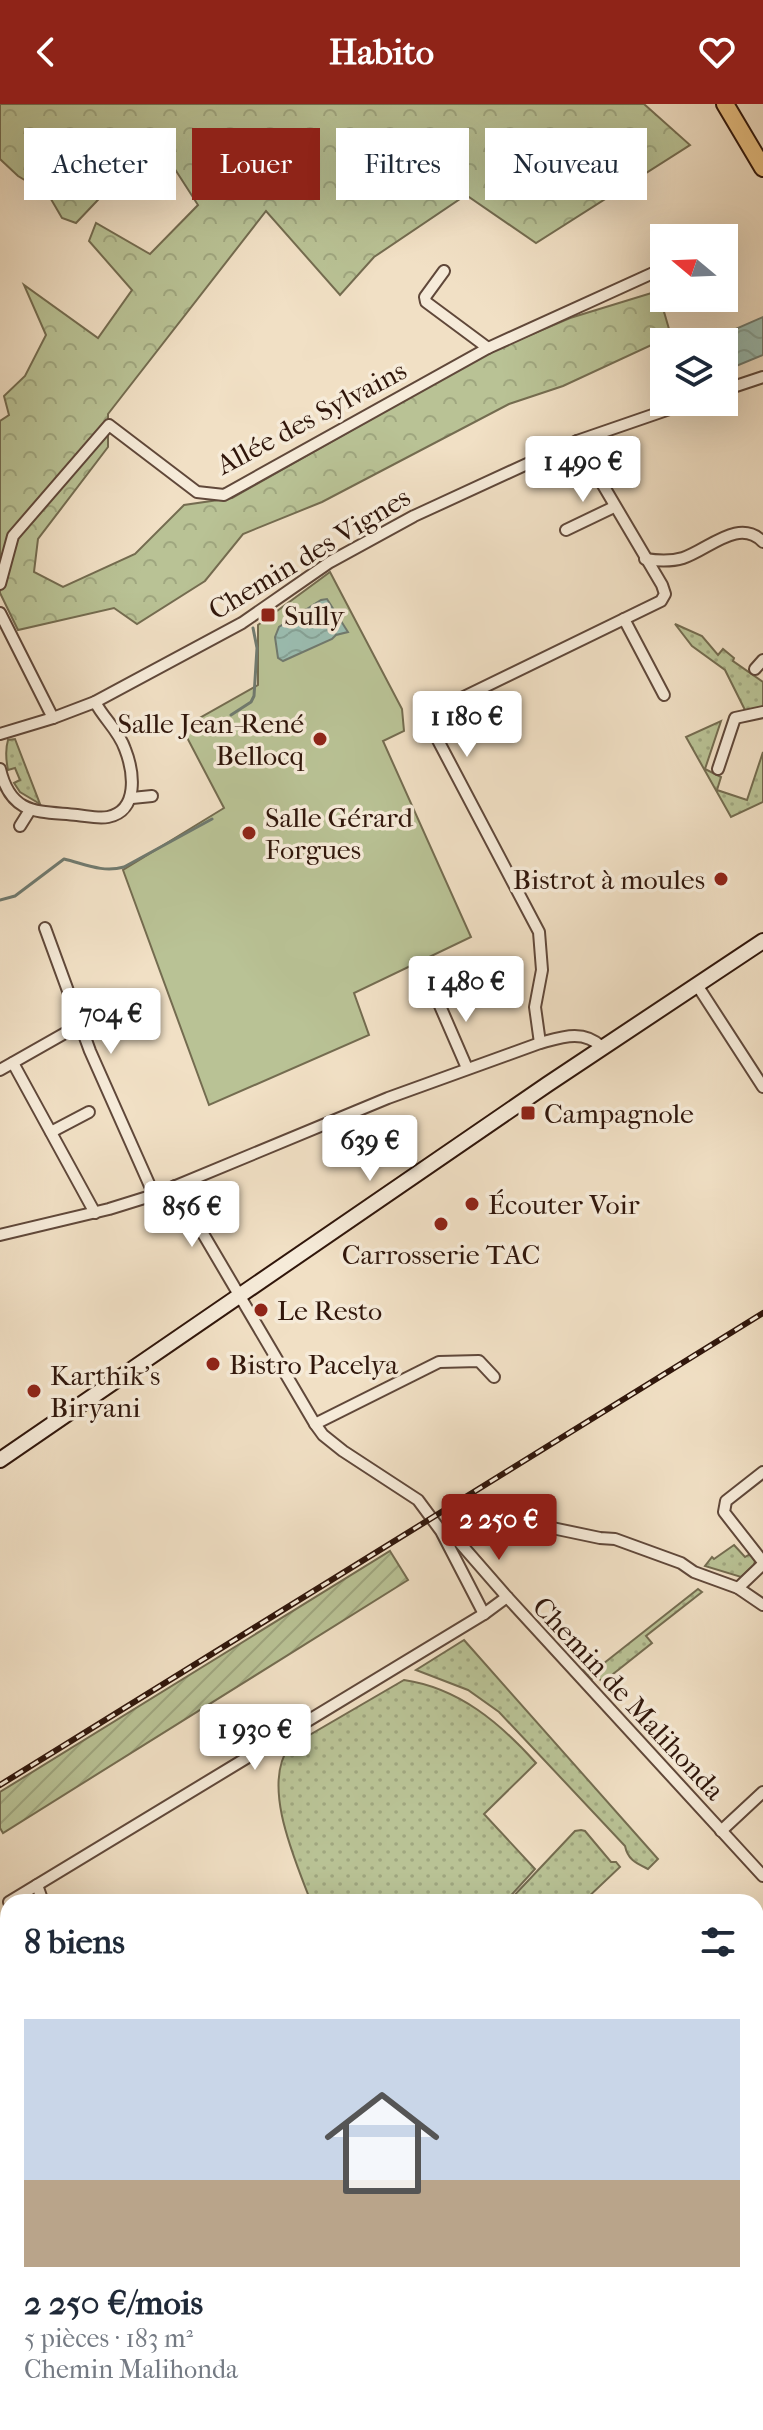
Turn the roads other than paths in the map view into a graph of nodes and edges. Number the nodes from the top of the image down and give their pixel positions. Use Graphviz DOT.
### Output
graph roads {
  1 [pos="725,104"];
  2 [pos="763,168"];
  3 [pos="444,271"];
  4 [pos="650,274"];
  5 [pos="488,348"];
  6 [pos="763,377"];
  7 [pos="738,385"];
  8 [pos="650,416"];
  9 [pos="577,441"];
  10 [pos="614,507"];
  11 [pos="566,530"];
  12 [pos="763,542"];
  13 [pos="645,559"];
  14 [pos="0,584"];
  15 [pos="0,613"];
  16 [pos="624,619"];
  17 [pos="664,695"];
  18 [pos="95,702"];
  19 [pos="763,712"];
  20 [pos="53,718"];
  21 [pos="0,734"];
  22 [pos="0,769"];
  23 [pos="718,769"];
  24 [pos="152,796"];
  25 [pos="132,798"];
  26 [pos="30,810"];
  27 [pos="20,826"];
  28 [pos="45,928"];
  29 [pos="763,941"];
  30 [pos="697,985"];
  31 [pos="434,992"];
  32 [pos="81,1024"];
  33 [pos="540,1043"];
  34 [pos="602,1047"];
  35 [pos="13,1063"];
  36 [pos="467,1068"];
  37 [pos="0,1070"];
  38 [pos="763,1087"];
  39 [pos="89,1112"];
  40 [pos="51,1132"];
  41 [pos="175,1186"];
  42 [pos="154,1195"];
  43 [pos="95,1213"];
  44 [pos="0,1235"];
  45 [pos="238,1296"];
  46 [pos="494,1377"];
  47 [pos="315,1424"];
  48 [pos="0,1460"];
  49 [pos="763,1472"];
  50 [pos="763,1563"];
  51 [pos="738,1588"];
  52 [pos="507,1597"];
  53 [pos="763,1605"];
  54 [pos="516,1607"];
  55 [pos="484,1614"];
  56 [pos="763,1792"];
  57 [pos="721,1831"];
  58 [pos="763,1876"];
  59 [pos="37,1885"];
  60 [pos="22,1894"];
  61 [pos="40,1894"];
  1 -- 2 [label="main road"];
  3 -- 5 [label="street"];
  4 -- 5 [label="street"];
  5 -- 14 [label="street, Allée des Sylvains"];
  6 -- 7 [label="street"];
  8 -- 9 [label="street, Chemin des Vignes"];
  9 -- 10 [label="street"];
  9 -- 18 [label="street, Chemin des Vignes"];
  10 -- 11 [label="street"];
  10 -- 13 [label="street"];
  12 -- 13 [label="street"];
  13 -- 16 [label="street"];
  15 -- 20 [label="street"];
  16 -- 17 [label="street"];
  16 -- 33 [label="street"];
  18 -- 20 [label="street, Chemin des Vignes"];
  18 -- 25 [label="street"];
  19 -- 23 [label="street"];
  20 -- 21 [label="street, Chemin des Vignes"];
  22 -- 26 [label="street"];
  24 -- 25 [label="street"];
  25 -- 26 [label="street"];
  26 -- 27 [label="street"];
  28 -- 32 [label="street"];
  29 -- 30 [label="main road"];
  30 -- 34 [label="main road"];
  30 -- 38 [label="street"];
  31 -- 36 [label="street"];
  32 -- 35 [label="street"];
  32 -- 42 [label="street"];
  33 -- 34 [label="street"];
  33 -- 36 [label="street"];
  34 -- 45 [label="main road"];
  35 -- 37 [label="street"];
  35 -- 40 [label="street"];
  36 -- 41 [label="street"];
  39 -- 40 [label="street"];
  40 -- 43 [label="street"];
  41 -- 42 [label="street"];
  41 -- 45 [label="street"];
  42 -- 43 [label="street"];
  43 -- 44 [label="street"];
  45 -- 47 [label="street"];
  45 -- 48 [label="main road"];
  46 -- 47 [label="street"];
  47 -- 55 [label="street"];
  49 -- 50 [label="street"];
  50 -- 51 [label="street"];
  51 -- 52 [label="street"];
  51 -- 53 [label="street"];
  52 -- 54 [label="street"];
  52 -- 55 [label="street, Chemin de Malihonda"];
  54 -- 55 [label="street, Chemin de Malihonda"];
  54 -- 57 [label="street, Chemin de Malihonda"];
  55 -- 59 [label="street"];
  56 -- 57 [label="street"];
  57 -- 58 [label="street, Chemin de Malihonda"];
  59 -- 60 [label="street"];
  59 -- 61 [label="street"];
}
